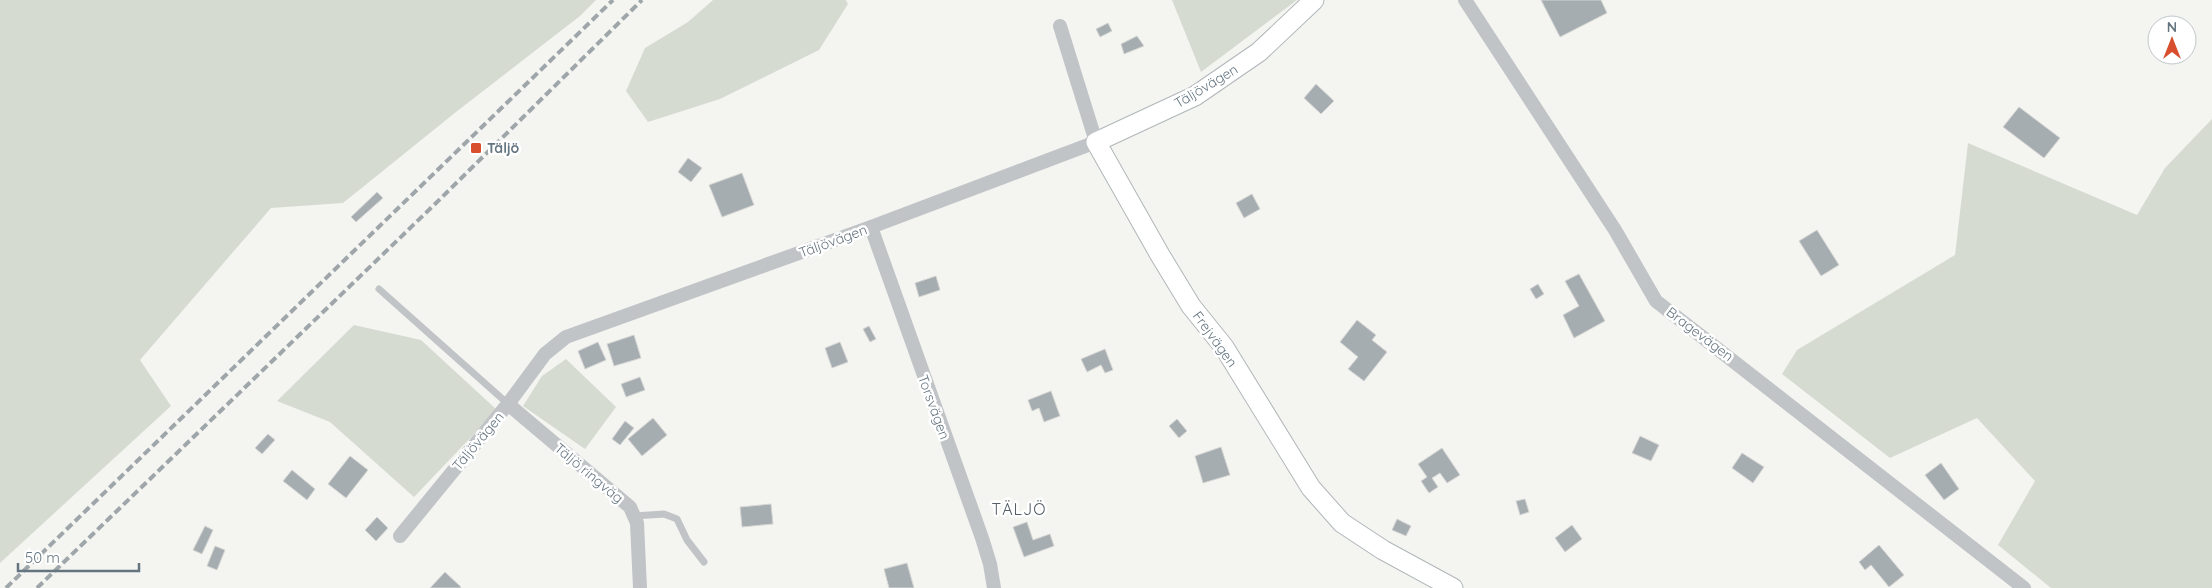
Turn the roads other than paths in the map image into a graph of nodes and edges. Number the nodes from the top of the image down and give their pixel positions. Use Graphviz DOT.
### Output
graph roads {
  1 [pos="1314,0"];
  2 [pos="1465,0"];
  3 [pos="1060,26"];
  4 [pos="1096,142"];
  5 [pos="871,227"];
  6 [pos="379,288"];
  7 [pos="508,404"];
  8 [pos="634,516"];
  9 [pos="400,536"];
  10 [pos="704,562"];
  11 [pos="640,588"];
  12 [pos="994,588"];
  13 [pos="1453,588"];
  14 [pos="2024,588"];
  1 -- 4 [label="street, Täljövägen"];
  2 -- 14 [label="street, Bragevägen"];
  3 -- 4 [label="street, Frejvägen"];
  4 -- 5 [label="street, Täljövägen"];
  4 -- 13 [label="street, Frejvägen"];
  5 -- 7 [label="street, Täljövägen"];
  5 -- 12 [label="street, Torsvägen"];
  6 -- 7 [label="lane"];
  7 -- 8 [label="street, Täljö ringväg"];
  7 -- 9 [label="street, Täljövägen"];
  8 -- 10 [label="lane"];
  8 -- 11 [label="street, Täljö ringväg"];
}
